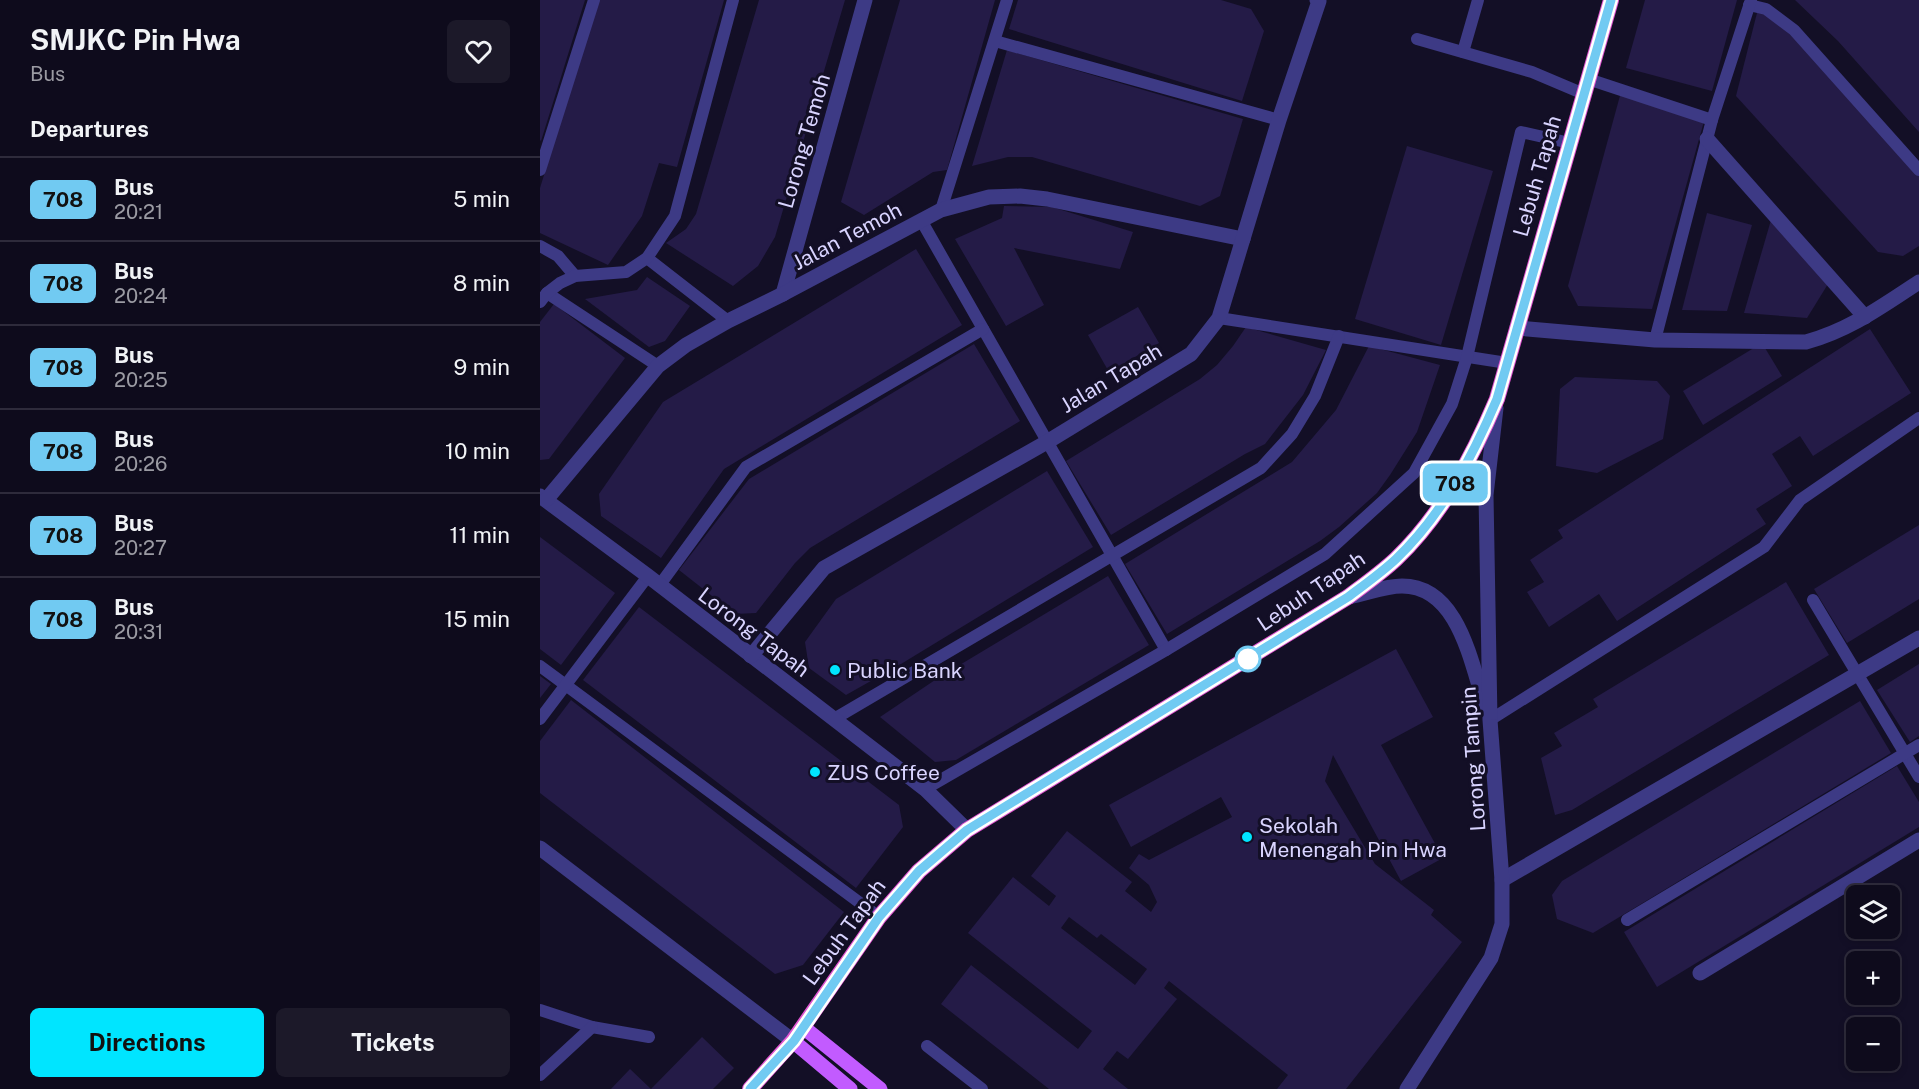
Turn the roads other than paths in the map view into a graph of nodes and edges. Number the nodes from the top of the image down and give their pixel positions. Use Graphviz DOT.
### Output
graph roads {
  1 [pos="594,0"];
  2 [pos="733,0"];
  3 [pos="865,0"];
  4 [pos="1007,0"];
  5 [pos="1318,0"];
  6 [pos="1478,0"];
  7 [pos="1611,0"];
  8 [pos="1750,3"];
  9 [pos="1417,39"];
  10 [pos="995,41"];
  11 [pos="1463,52"];
  12 [pos="1586,87"];
  13 [pos="1279,120"];
  14 [pos="1712,120"];
  15 [pos="1707,139"];
  16 [pos="1570,143"];
  17 [pos="540,170"];
  18 [pos="1919,171"];
  19 [pos="941,210"];
  20 [pos="921,220"];
  21 [pos="1243,239"];
  22 [pos="540,246"];
  23 [pos="647,258"];
  24 [pos="575,276"];
  25 [pos="1919,282"];
  26 [pos="783,294"];
  27 [pos="543,298"];
  28 [pos="1865,317"];
  29 [pos="1219,318"];
  30 [pos="728,321"];
  31 [pos="1517,328"];
  32 [pos="983,329"];
  33 [pos="1339,336"];
  34 [pos="1655,340"];
  35 [pos="1467,357"];
  36 [pos="1507,363"];
  37 [pos="658,366"];
  38 [pos="1497,399"];
  39 [pos="1919,418"];
  40 [pos="1047,442"];
  41 [pos="543,498"];
  42 [pos="1112,556"];
  43 [pos="654,581"];
  44 [pos="1348,597"];
  45 [pos="1813,600"];
  46 [pos="1919,638"];
  47 [pos="1166,650"];
  48 [pos="751,656"];
  49 [pos="540,666"];
  50 [pos="1858,674"];
  51 [pos="566,685"];
  52 [pos="540,719"];
  53 [pos="834,719"];
  54 [pos="1490,720"];
  55 [pos="1919,745"];
  56 [pos="1905,754"];
  57 [pos="1919,777"];
  58 [pos="925,789"];
  59 [pos="967,830"];
  60 [pos="1919,840"];
  61 [pos="540,848"];
  62 [pos="1503,880"];
  63 [pos="879,917"];
  64 [pos="1627,921"];
  65 [pos="1700,974"];
  66 [pos="540,1010"];
  67 [pos="591,1027"];
  68 [pos="798,1034"];
  69 [pos="649,1037"];
  70 [pos="927,1046"];
  71 [pos="540,1075"];
  72 [pos="750,1089"];
  73 [pos="850,1089"];
  74 [pos="880,1089"];
  75 [pos="982,1089"];
  76 [pos="1407,1089"];
  1 -- 17 [label="lane"];
  2 -- 23 [label="lane"];
  3 -- 26 [label="street, Lorong Temoh"];
  4 -- 10 [label="lane"];
  5 -- 13 [label="street, Jalan Tapah"];
  6 -- 11 [label="lane"];
  7 -- 12 [label="highway, Lebuh Tapah"];
  8 -- 14 [label="lane"];
  8 -- 18 [label="lane"];
  9 -- 11 [label="lane"];
  10 -- 13 [label="lane"];
  10 -- 19 [label="lane"];
  11 -- 12 [label="lane"];
  12 -- 14 [label="lane"];
  12 -- 16 [label="highway, Lebuh Tapah"];
  13 -- 21 [label="street, Jalan Tapah"];
  14 -- 15 [label="lane"];
  15 -- 28 [label="street"];
  15 -- 34 [label="lane"];
  16 -- 31 [label="highway, Lebuh Tapah"];
  16 -- 35 [label="lane"];
  19 -- 20 [label="street, Jalan Temoh"];
  19 -- 21 [label="street, Jalan Temoh"];
  20 -- 26 [label="street, Jalan Temoh"];
  20 -- 32 [label="lane"];
  21 -- 29 [label="street, Jalan Tapah"];
  22 -- 24 [label="lane"];
  23 -- 24 [label="lane"];
  23 -- 30 [label="lane"];
  24 -- 27 [label="lane"];
  25 -- 28 [label="street"];
  26 -- 30 [label="street, Jalan Temoh"];
  27 -- 37 [label="lane"];
  28 -- 34 [label="street"];
  29 -- 33 [label="lane"];
  29 -- 40 [label="street, Jalan Tapah"];
  30 -- 37 [label="street, Jalan Temoh"];
  31 -- 34 [label="street"];
  31 -- 36 [label="highway, Lebuh Tapah"];
  32 -- 40 [label="lane"];
  32 -- 43 [label="lane"];
  33 -- 35 [label="lane"];
  33 -- 42 [label="lane"];
  35 -- 36 [label="lane"];
  35 -- 47 [label="lane"];
  36 -- 38 [label="highway, Lebuh Tapah"];
  37 -- 41 [label="street, Jalan Temoh"];
  38 -- 44 [label="highway, Lebuh Tapah"];
  38 -- 54 [label="street, Lorong Tampin"];
  39 -- 54 [label="lane"];
  40 -- 42 [label="lane"];
  40 -- 48 [label="street, Jalan Tapah"];
  41 -- 43 [label="street, Lorong Tapah"];
  42 -- 47 [label="lane"];
  42 -- 53 [label="lane"];
  43 -- 48 [label="street, Lorong Tapah"];
  43 -- 51 [label="lane"];
  44 -- 54 [label="street"];
  44 -- 59 [label="highway, Lebuh Tapah"];
  45 -- 50 [label="lane"];
  46 -- 50 [label="street"];
  47 -- 58 [label="lane"];
  48 -- 53 [label="street, Lorong Tapah"];
  49 -- 51 [label="lane"];
  50 -- 56 [label="lane"];
  50 -- 62 [label="street"];
  51 -- 52 [label="lane"];
  51 -- 63 [label="lane"];
  53 -- 58 [label="street, Lorong Tapah"];
  54 -- 62 [label="street, Lorong Tampin"];
  55 -- 56 [label="lane"];
  56 -- 57 [label="lane"];
  56 -- 64 [label="lane"];
  58 -- 59 [label="street, Lorong Tapah"];
  59 -- 63 [label="highway, Lebuh Tapah"];
  60 -- 65 [label="street"];
  61 -- 68 [label="street"];
  62 -- 76 [label="street, Lorong Tampin"];
  63 -- 68 [label="highway, Lebuh Tapah"];
  66 -- 67 [label="lane"];
  67 -- 69 [label="lane"];
  67 -- 71 [label="lane"];
  68 -- 72 [label="highway, Lebuh Tapah"];
  68 -- 73 [label="main road"];
  68 -- 74 [label="main road"];
  70 -- 75 [label="lane"];
}
